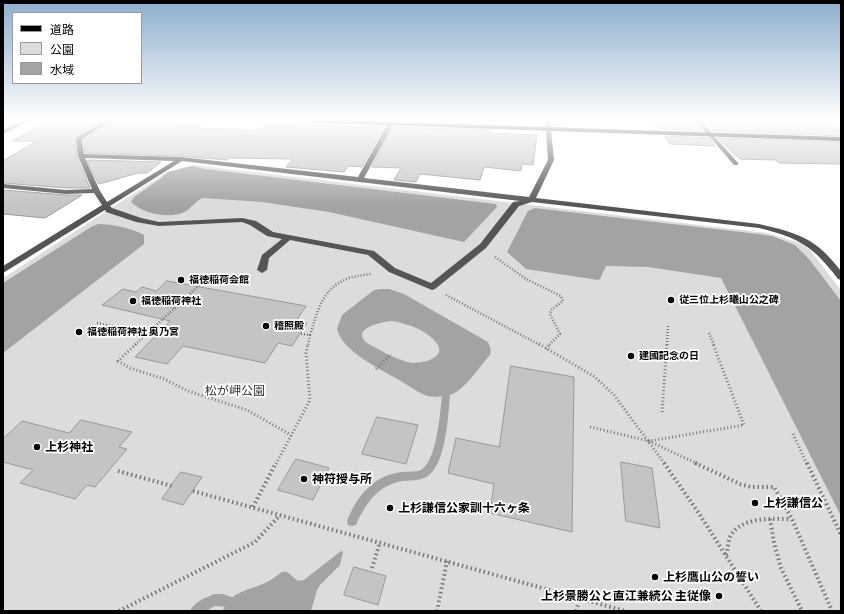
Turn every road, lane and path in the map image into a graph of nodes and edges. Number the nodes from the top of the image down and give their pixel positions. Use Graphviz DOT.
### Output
graph roads {
  1 [pos="81,149"];
  2 [pos="377,149"];
  3 [pos="550,149"];
  4 [pos="722,149"];
  5 [pos="81,156"];
  6 [pos="181,159"];
  7 [pos="736,164"];
  8 [pos="360,180"];
  9 [pos="3,186"];
  10 [pos="96,191"];
  11 [pos="531,200"];
  12 [pos="106,205"];
  13 [pos="288,238"];
  14 [pos="501,263"];
  15 [pos="3,270"];
  16 [pos="262,270"];
  17 [pos="392,270"];
  18 [pos="841,277"];
  19 [pos="207,278"];
  20 [pos="432,287"];
  21 [pos="153,303"];
  22 [pos="176,308"];
  23 [pos="97,323"];
  24 [pos="668,326"];
  25 [pos="709,333"];
  26 [pos="148,334"];
  27 [pos="301,334"];
  28 [pos="310,335"];
  29 [pos="546,349"];
  30 [pos="391,354"];
  31 [pos="376,369"];
  32 [pos="662,412"];
  33 [pos="590,426"];
  34 [pos="793,434"];
  35 [pos="292,435"];
  36 [pos="649,441"];
  37 [pos="118,470"];
  38 [pos="172,486"];
  39 [pos="193,491"];
  40 [pos="253,507"];
  41 [pos="281,514"];
  42 [pos="770,519"];
  43 [pos="792,519"];
  44 [pos="841,535"];
  45 [pos="380,542"];
  46 [pos="726,555"];
  47 [pos="447,560"];
  48 [pos="372,568"];
  49 [pos="580,599"];
  50 [pos="119,611"];
  51 [pos="437,611"];
  52 [pos="576,611"];
  53 [pos="625,611"];
  54 [pos="761,611"];
  55 [pos="802,611"];
  56 [pos="832,611"];
  1 -- 5 [label="street"];
  2 -- 8 [label="street"];
  3 -- 11 [label="street"];
  4 -- 7 [label="street"];
  5 -- 6 [label="street"];
  5 -- 10 [label="street"];
  6 -- 8 [label="street"];
  6 -- 12 [label="street"];
  8 -- 11 [label="street"];
  9 -- 10 [label="street"];
  10 -- 12 [label="street"];
  11 -- 18 [label="street"];
  11 -- 20 [label="street"];
  12 -- 13 [label="street"];
  12 -- 15 [label="street"];
  13 -- 16 [label="street"];
  13 -- 17 [label="street"];
  14 -- 29 [label="path"];
  17 -- 20 [label="street"];
  17 -- 28 [label="path"];
  19 -- 22 [label="path"];
  20 -- 29 [label="path"];
  21 -- 22 [label="path"];
  22 -- 26 [label="path"];
  23 -- 26 [label="path"];
  24 -- 32 [label="path"];
  25 -- 36 [label="path"];
  26 -- 35 [label="path"];
  27 -- 28 [label="path"];
  28 -- 35 [label="path"];
  29 -- 36 [label="path"];
  30 -- 31 [label="path"];
  33 -- 36 [label="path"];
  34 -- 44 [label="path"];
  35 -- 40 [label="path"];
  36 -- 43 [label="path"];
  36 -- 46 [label="path"];
  37 -- 38 [label="path"];
  39 -- 40 [label="path"];
  40 -- 41 [label="path"];
  41 -- 45 [label="path"];
  41 -- 50 [label="path"];
  42 -- 43 [label="path"];
  42 -- 46 [label="path"];
  42 -- 55 [label="path"];
  43 -- 56 [label="path"];
  45 -- 47 [label="path"];
  45 -- 48 [label="path"];
  46 -- 54 [label="path"];
  47 -- 49 [label="path"];
  47 -- 51 [label="path"];
  49 -- 52 [label="path"];
  49 -- 53 [label="path"];
}
